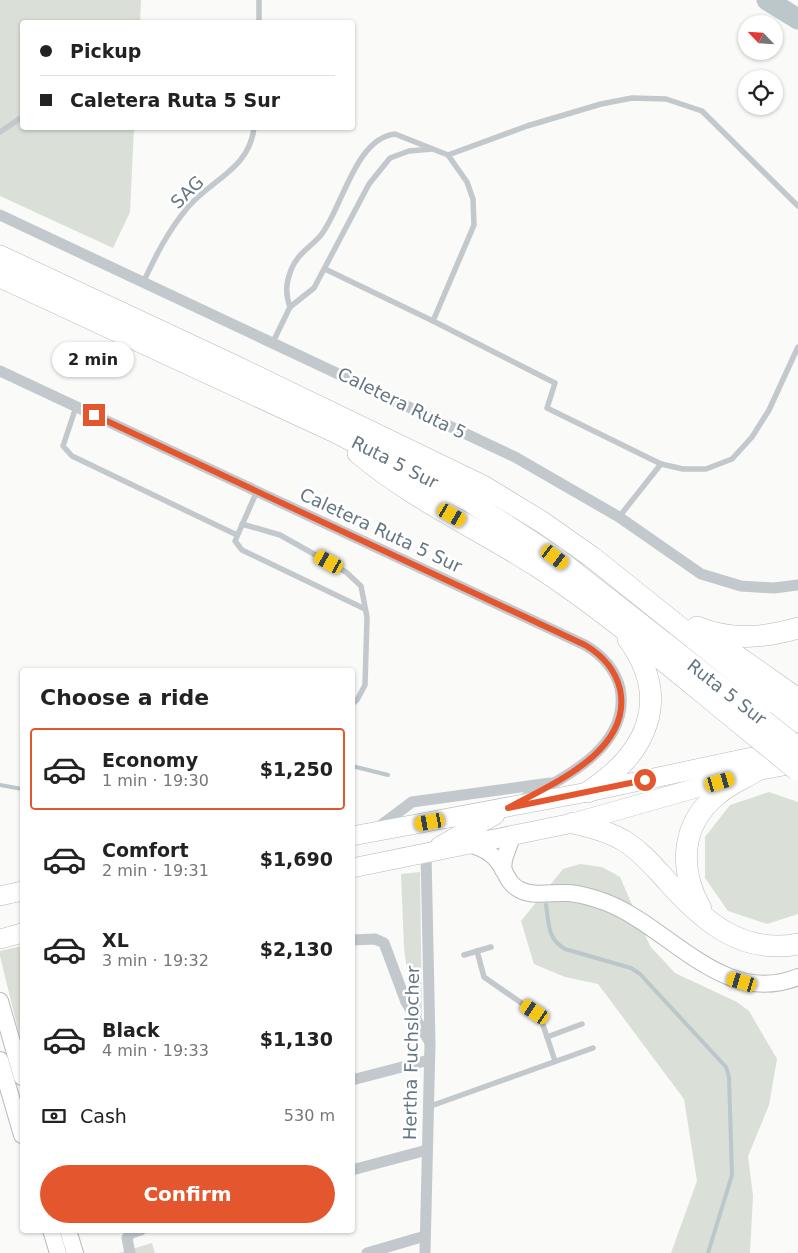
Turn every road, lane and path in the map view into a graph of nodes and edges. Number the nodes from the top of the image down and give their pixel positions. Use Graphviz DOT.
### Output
graph roads {
  1 [pos="259,0"];
  2 [pos="259,20"];
  3 [pos="20,118"];
  4 [pos="254,130"];
  5 [pos="0,132"];
  6 [pos="434,149"];
  7 [pos="448,155"];
  8 [pos="798,206"];
  9 [pos="0,215"];
  10 [pos="0,256"];
  11 [pos="325,269"];
  12 [pos="0,277"];
  13 [pos="143,283"];
  14 [pos="290,307"];
  15 [pos="432,321"];
  16 [pos="273,342"];
  17 [pos="798,347"];
  18 [pos="0,371"];
  19 [pos="76,407"];
  20 [pos="335,432"];
  21 [pos="661,464"];
  22 [pos="257,491"];
  23 [pos="619,517"];
  24 [pos="242,524"];
  25 [pos="237,535"];
  26 [pos="592,557"];
  27 [pos="798,585"];
  28 [pos="365,609"];
  29 [pos="616,623"];
  30 [pos="697,627"];
  31 [pos="798,628"];
  32 [pos="798,699"];
  33 [pos="355,702"];
  34 [pos="769,712"];
  35 [pos="798,722"];
  36 [pos="798,748"];
  37 [pos="798,768"];
  38 [pos="756,771"];
  39 [pos="556,782"];
  40 [pos="588,792"];
  41 [pos="508,808"];
  42 [pos="573,823"];
  43 [pos="372,832"];
  44 [pos="355,835"];
  45 [pos="512,837"];
  46 [pos="472,845"];
  47 [pos="426,854"];
  48 [pos="355,867"];
  49 [pos="504,870"];
  50 [pos="20,891"];
  51 [pos="0,896"];
  52 [pos="716,927"];
  53 [pos="20,934"];
  54 [pos="0,939"];
  55 [pos="355,940"];
  56 [pos="798,944"];
  57 [pos="491,947"];
  58 [pos="477,951"];
  59 [pos="464,955"];
  60 [pos="798,977"];
  61 [pos="0,1001"];
  62 [pos="582,1024"];
  63 [pos="547,1036"];
  64 [pos="430,1043"];
  65 [pos="593,1048"];
  66 [pos="17,1060"];
  67 [pos="430,1060"];
  68 [pos="555,1061"];
  69 [pos="1,1064"];
  70 [pos="20,1070"];
  71 [pos="355,1079"];
  72 [pos="428,1107"];
  73 [pos="20,1128"];
  74 [pos="427,1150"];
  75 [pos="355,1169"];
  76 [pos="52,1233"];
  77 [pos="69,1233"];
  78 [pos="131,1233"];
  79 [pos="425,1236"];
  80 [pos="58,1253"];
  81 [pos="75,1253"];
  82 [pos="130,1253"];
  83 [pos="367,1253"];
  84 [pos="425,1253"];
  1 -- 2 [label="lane"];
  3 -- 5 [label="lane"];
  4 -- 13 [label="lane, SAG"];
  6 -- 7 [label="lane"];
  6 -- 11 [label="lane"];
  6 -- 14 [label="lane"];
  7 -- 8 [label="lane"];
  7 -- 15 [label="lane"];
  9 -- 13 [label="street, Caletera Ruta 5"];
  10 -- 26 [label="highway, Ruta 5 Sur"];
  11 -- 14 [label="lane"];
  11 -- 15 [label="lane"];
  12 -- 20 [label="highway, Ruta 5 Sur"];
  13 -- 16 [label="street, Caletera Ruta 5"];
  14 -- 16 [label="lane"];
  15 -- 21 [label="lane"];
  16 -- 23 [label="street, Caletera Ruta 5"];
  17 -- 21 [label="lane"];
  18 -- 19 [label="street, Caletera Ruta 5 Sur"];
  19 -- 22 [label="street, Caletera Ruta 5 Sur"];
  19 -- 25 [label="lane"];
  20 -- 29 [label="highway"];
  20 -- 34 [label="highway, Ruta 5 Sur"];
  21 -- 23 [label="lane"];
  22 -- 24 [label="lane"];
  22 -- 39 [label="street, Caletera Ruta 5 Sur"];
  23 -- 27 [label="street, Caletera Ruta 5"];
  24 -- 25 [label="lane"];
  24 -- 28 [label="lane"];
  25 -- 28 [label="lane"];
  26 -- 30 [label="highway"];
  26 -- 34 [label="highway, Ruta 5 Sur"];
  28 -- 33 [label="lane"];
  29 -- 37 [label="highway, bridge"];
  29 -- 40 [label="highway"];
  30 -- 31 [label="highway"];
  30 -- 32 [label="highway"];
  34 -- 35 [label="highway, Ruta 5 Sur"];
  34 -- 36 [label="highway, Ruta 5 Sur, bridge"];
  36 -- 40 [label="main road"];
  37 -- 38 [label="main road"];
  38 -- 42 [label="main road"];
  38 -- 52 [label="highway"];
  39 -- 41 [label="street, Caletera Ruta 5 Sur"];
  39 -- 43 [label="street, Caletera Ruta 5 Sur"];
  40 -- 41 [label="main road"];
  41 -- 43 [label="main road"];
  41 -- 47 [label="main road"];
  42 -- 45 [label="main road"];
  42 -- 52 [label="highway"];
  43 -- 44 [label="main road"];
  45 -- 46 [label="main road"];
  45 -- 49 [label="street"];
  46 -- 47 [label="main road"];
  46 -- 49 [label="street"];
  47 -- 48 [label="main road"];
  47 -- 64 [label="street, Hertha Fuchslocher"];
  49 -- 60 [label="street"];
  50 -- 51 [label="main road"];
  52 -- 56 [label="highway"];
  53 -- 54 [label="main road"];
  55 -- 64 [label="street"];
  57 -- 58 [label="lane"];
  58 -- 59 [label="lane"];
  58 -- 63 [label="lane"];
  61 -- 66 [label="street"];
  62 -- 63 [label="lane"];
  63 -- 68 [label="lane"];
  64 -- 67 [label="street, Hertha Fuchslocher"];
  65 -- 68 [label="lane"];
  66 -- 69 [label="lane"];
  66 -- 70 [label="street"];
  67 -- 71 [label="street"];
  67 -- 72 [label="street, Hertha Fuchslocher"];
  68 -- 72 [label="lane"];
  69 -- 73 [label="street"];
  72 -- 74 [label="street, Hertha Fuchslocher"];
  74 -- 75 [label="street"];
  74 -- 79 [label="street, Hertha Fuchslocher"];
  76 -- 80 [label="street"];
  77 -- 81 [label="street"];
  78 -- 82 [label="street"];
  79 -- 83 [label="street"];
  79 -- 84 [label="street, Hertha Fuchslocher"];
}
